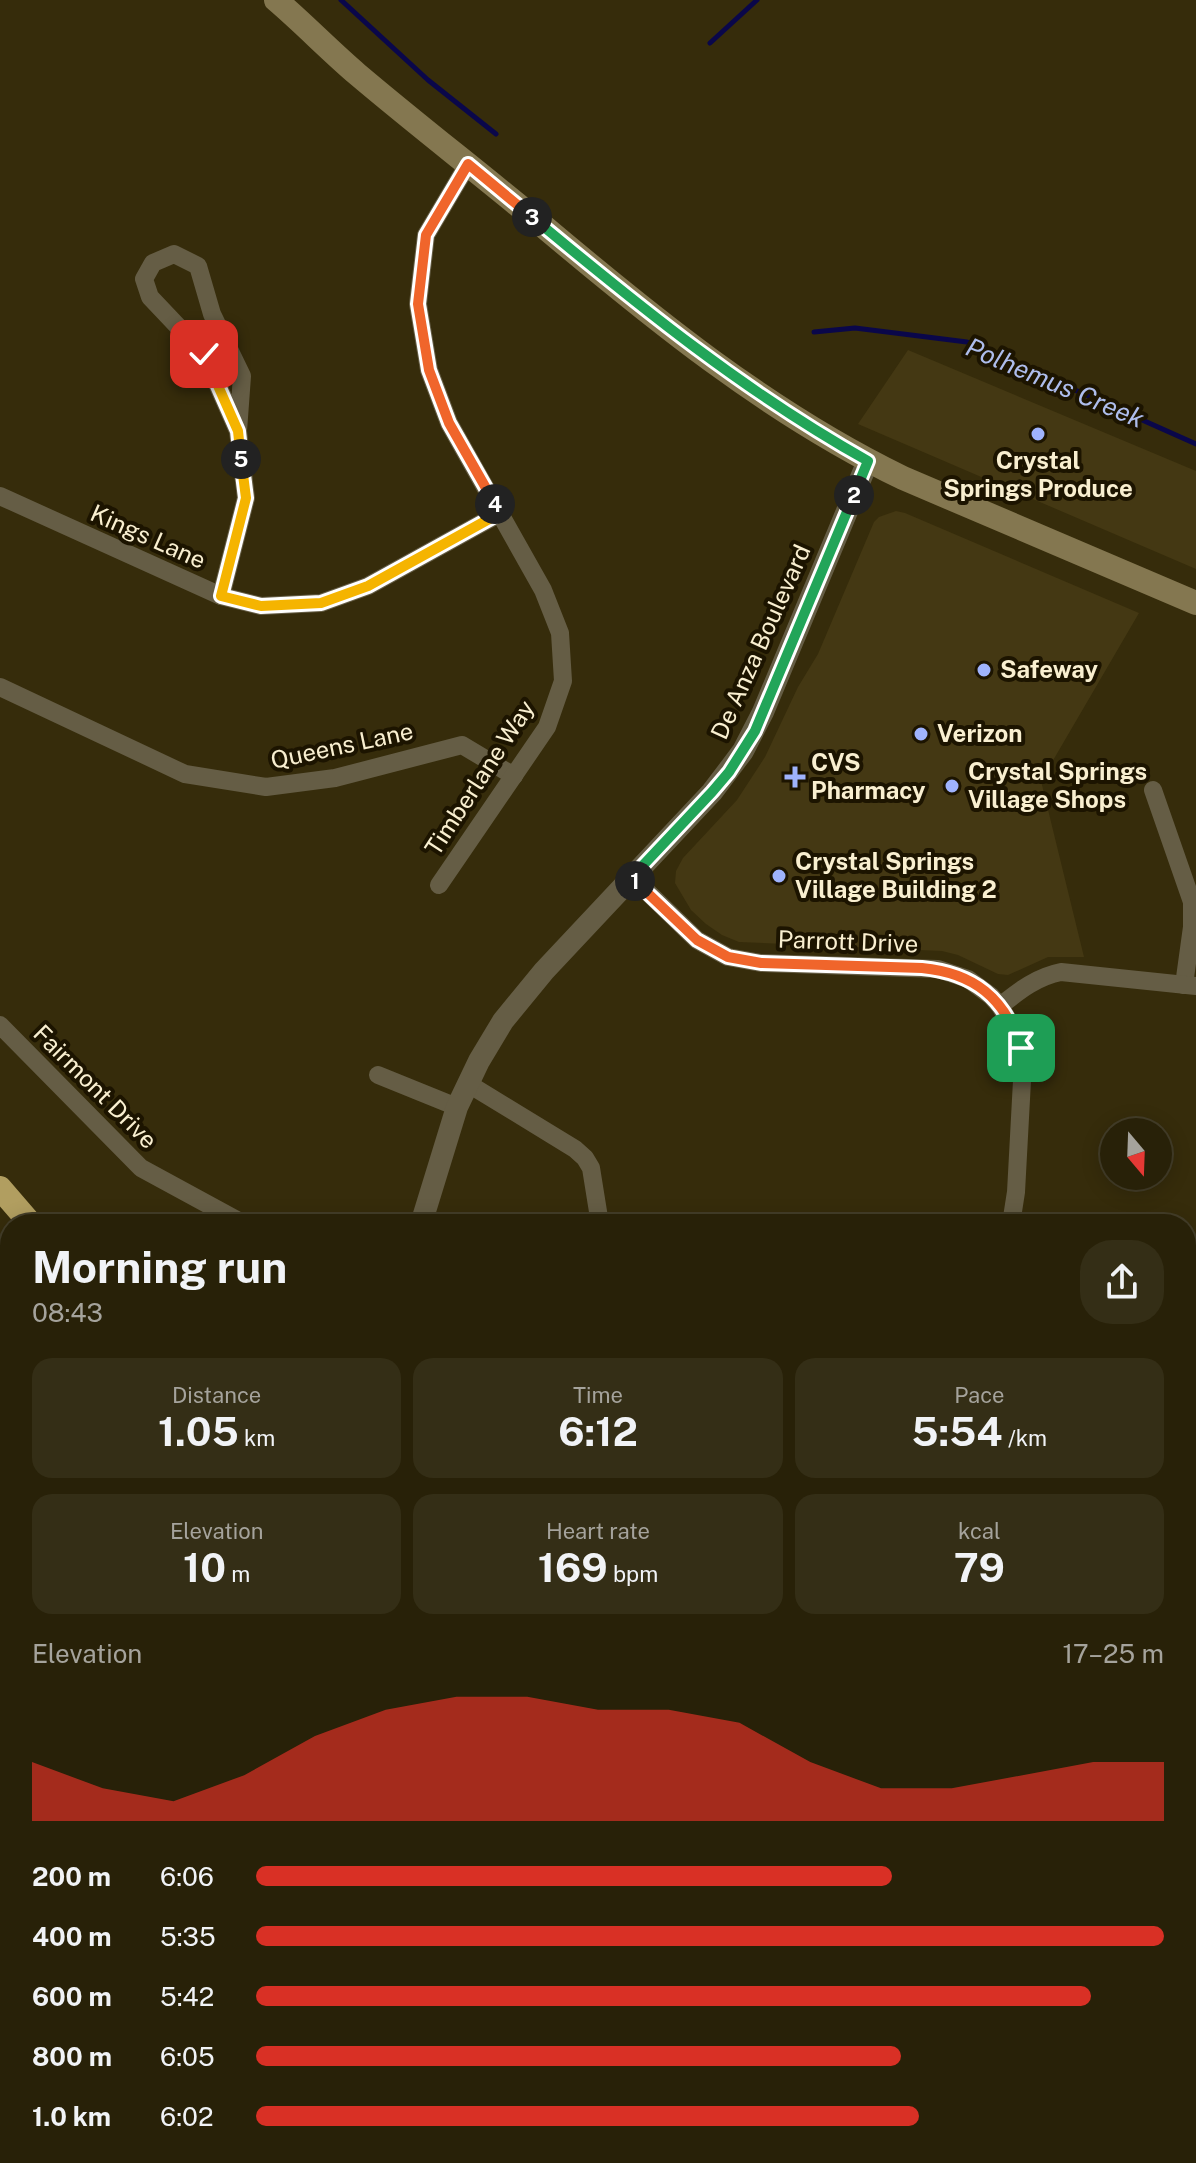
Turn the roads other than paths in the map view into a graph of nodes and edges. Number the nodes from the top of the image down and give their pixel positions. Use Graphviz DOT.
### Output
graph roads {
  1 [pos="277,0"];
  2 [pos="468,164"];
  3 [pos="238,431"];
  4 [pos="868,461"];
  5 [pos="0,496"];
  6 [pos="500,513"];
  7 [pos="221,596"];
  8 [pos="1196,603"];
  9 [pos="0,687"];
  10 [pos="514,776"];
  11 [pos="1153,790"];
  12 [pos="632,877"];
  13 [pos="439,885"];
  14 [pos="1190,985"];
  15 [pos="1000,1006"];
  16 [pos="0,1025"];
  17 [pos="378,1075"];
  18 [pos="467,1083"];
  19 [pos="457,1107"];
  20 [pos="0,1188"];
  21 [pos="22,1214"];
  22 [pos="226,1214"];
  23 [pos="424,1214"];
  24 [pos="598,1214"];
  25 [pos="1013,1214"];
  1 -- 2 [label="main road"];
  2 -- 4 [label="main road"];
  2 -- 6 [label="street, Timberlane Way"];
  3 -- 3 [label="street"];
  3 -- 7 [label="street"];
  4 -- 8 [label="main road"];
  4 -- 12 [label="street, De Anza Boulevard"];
  5 -- 7 [label="street, Kings Lane"];
  6 -- 7 [label="street, Kings Lane"];
  6 -- 10 [label="street, Timberlane Way"];
  9 -- 10 [label="street, Queens Lane"];
  10 -- 13 [label="street, Timberlane Way"];
  11 -- 14 [label="street"];
  12 -- 15 [label="street, Parrott Drive"];
  12 -- 18 [label="street, De Anza Boulevard"];
  14 -- 15 [label="street"];
  15 -- 25 [label="street, Parrott Drive"];
  16 -- 22 [label="street, Fairmont Drive"];
  17 -- 19 [label="street"];
  18 -- 19 [label="street, De Anza Boulevard"];
  18 -- 24 [label="street"];
  19 -- 23 [label="street, De Anza Boulevard"];
  20 -- 21 [label="highway"];
}
